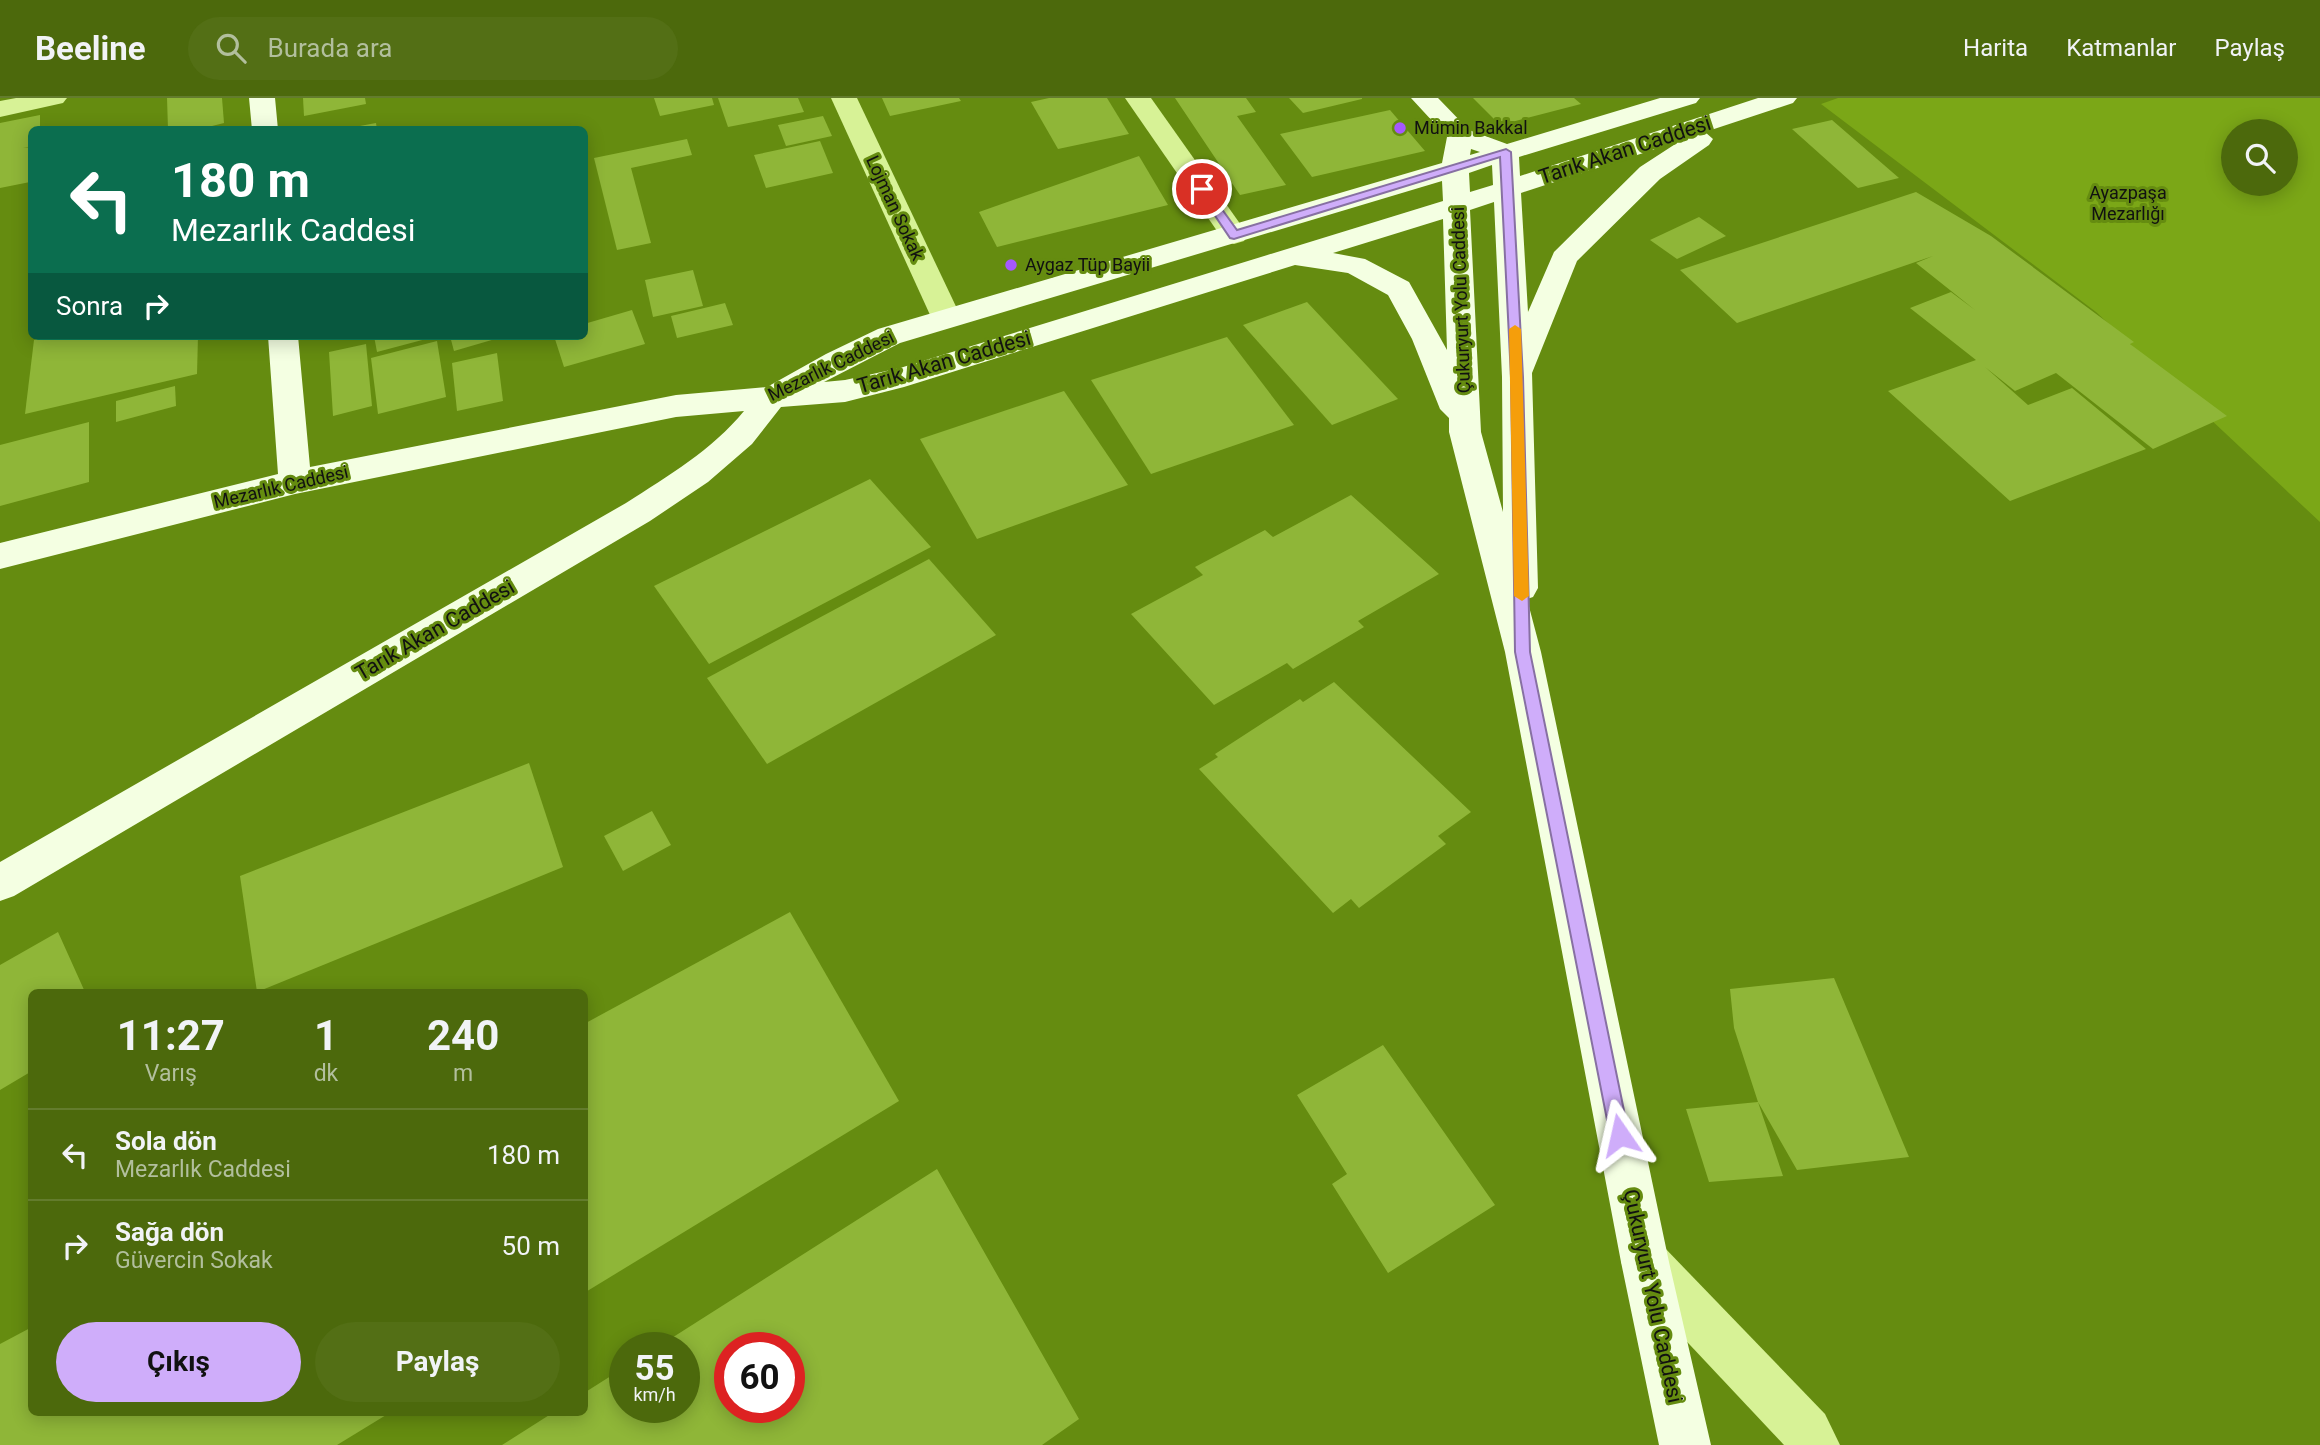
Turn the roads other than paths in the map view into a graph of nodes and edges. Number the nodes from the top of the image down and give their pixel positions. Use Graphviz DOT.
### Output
graph roads {
  1 [pos="54,98"];
  2 [pos="262,98"];
  3 [pos="844,98"];
  4 [pos="1138,98"];
  5 [pos="1424,98"];
  6 [pos="1686,98"];
  7 [pos="1784,98"];
  8 [pos="0,109"];
  9 [pos="1741,112"];
  10 [pos="265,126"];
  11 [pos="1460,136"];
  12 [pos="1506,152"];
  13 [pos="1455,168"];
  14 [pos="1508,188"];
  15 [pos="1458,205"];
  16 [pos="1234,235"];
  17 [pos="1290,256"];
  18 [pos="946,317"];
  19 [pos="282,340"];
  20 [pos="1517,377"];
  21 [pos="771,399"];
  22 [pos="1465,432"];
  23 [pos="295,482"];
  24 [pos="0,556"];
  25 [pos="1523,652"];
  26 [pos="0,883"];
  27 [pos="1646,1262"];
  28 [pos="1685,1445"];
  29 [pos="1814,1445"];
  1 -- 8 [label="street"];
  2 -- 10 [label="main road"];
  3 -- 18 [label="street, Lojman Sokak"];
  4 -- 16 [label="street"];
  5 -- 11 [label="main road"];
  6 -- 12 [label="main road, Mezarlık Caddesi"];
  7 -- 9 [label="main road, Tarık Akan Caddesi"];
  9 -- 14 [label="main road, Tarık Akan Caddesi"];
  9 -- 20 [label="main road, Çukuryurt Yolu Caddesi"];
  11 -- 12 [label="main road"];
  11 -- 13 [label="main road, Çukuryurt Yolu Caddesi"];
  12 -- 13 [label="main road, Mezarlık Caddesi"];
  12 -- 14 [label="main road, Çukuryurt Yolu Caddesi"];
  13 -- 15 [label="main road, Çukuryurt Yolu Caddesi"];
  13 -- 16 [label="main road, Mezarlık Caddesi"];
  14 -- 15 [label="main road, Tarık Akan Caddesi"];
  14 -- 20 [label="main road, Çukuryurt Yolu Caddesi"];
  15 -- 17 [label="main road, Tarık Akan Caddesi"];
  15 -- 22 [label="main road, Çukuryurt Yolu Caddesi"];
  16 -- 18 [label="main road, Mezarlık Caddesi"];
  17 -- 21 [label="main road, Tarık Akan Caddesi"];
  17 -- 22 [label="main road, Çukuryurt Yolu Caddesi"];
  18 -- 21 [label="main road, Mezarlık Caddesi"];
  19 -- 23 [label="main road"];
  20 -- 25 [label="main road, Çukuryurt Yolu Caddesi"];
  21 -- 23 [label="main road, Mezarlık Caddesi"];
  21 -- 26 [label="main road, Tarık Akan Caddesi"];
  22 -- 25 [label="main road, Çukuryurt Yolu Caddesi"];
  23 -- 24 [label="main road, Mezarlık Caddesi"];
  25 -- 27 [label="main road, Çukuryurt Yolu Caddesi"];
  27 -- 28 [label="main road, Çukuryurt Yolu Caddesi"];
  27 -- 29 [label="street"];
}
